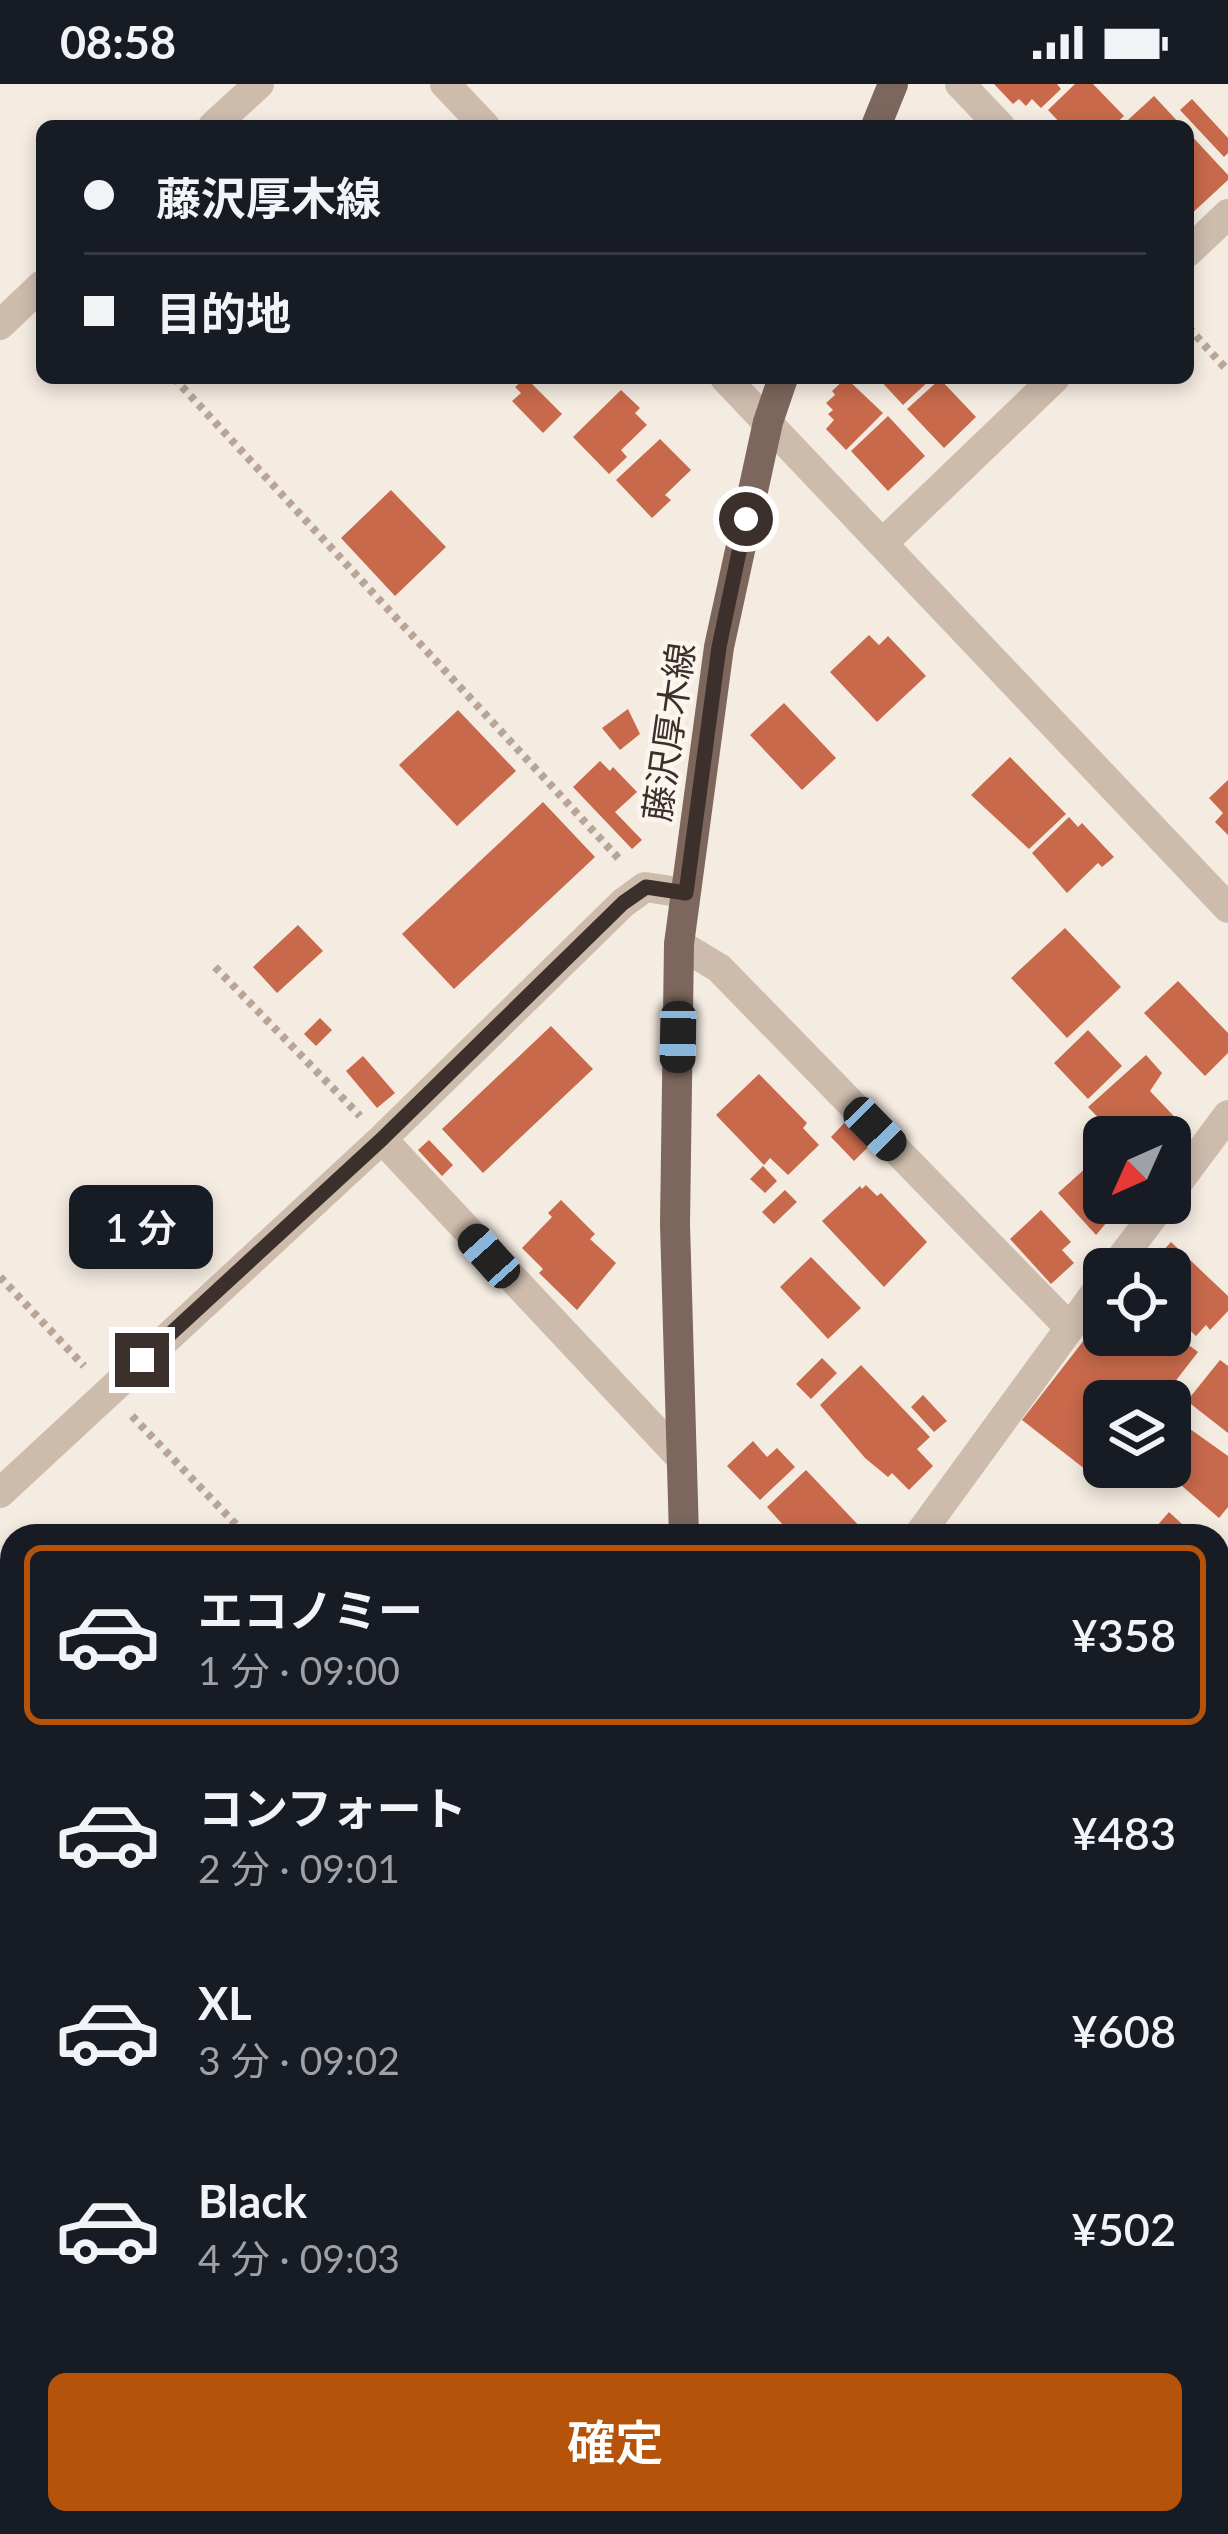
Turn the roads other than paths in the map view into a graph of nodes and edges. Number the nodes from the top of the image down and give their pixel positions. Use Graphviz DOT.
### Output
graph roads {
  1 [pos="259,84"];
  2 [pos="445,84"];
  3 [pos="893,84"];
  4 [pos="960,84"];
  5 [pos="220,120"];
  6 [pos="479,120"];
  7 [pos="878,120"];
  8 [pos="994,120"];
  9 [pos="1228,214"];
  10 [pos="1194,246"];
  11 [pos="36,291"];
  12 [pos="0,325"];
  13 [pos="731,384"];
  14 [pos="781,384"];
  15 [pos="1049,384"];
  16 [pos="768,422"];
  17 [pos="884,542"];
  18 [pos="686,893"];
  19 [pos="1228,908"];
  20 [pos="679,944"];
  21 [pos="1228,1115"];
  22 [pos="382,1139"];
  23 [pos="1191,1165"];
  24 [pos="1083,1309"];
  25 [pos="1069,1327"];
  26 [pos="682,1459"];
  27 [pos="0,1492"];
  28 [pos="684,1524"];
  29 [pos="927,1524"];
  1 -- 5 [label="street"];
  2 -- 6 [label="street"];
  3 -- 7 [label="main road"];
  4 -- 8 [label="street"];
  9 -- 10 [label="street"];
  11 -- 12 [label="street"];
  13 -- 16 [label="street"];
  14 -- 16 [label="main road, 藤沢厚木線"];
  15 -- 17 [label="street"];
  16 -- 17 [label="street"];
  16 -- 18 [label="main road, 藤沢厚木線"];
  17 -- 19 [label="street"];
  18 -- 20 [label="main road, 藤沢厚木線"];
  18 -- 22 [label="street"];
  20 -- 25 [label="street"];
  20 -- 26 [label="main road, 藤沢厚木線"];
  21 -- 23 [label="street"];
  22 -- 26 [label="street"];
  22 -- 27 [label="street"];
  24 -- 25 [label="street"];
  25 -- 29 [label="street"];
  26 -- 28 [label="main road, 藤沢厚木線"];
}
